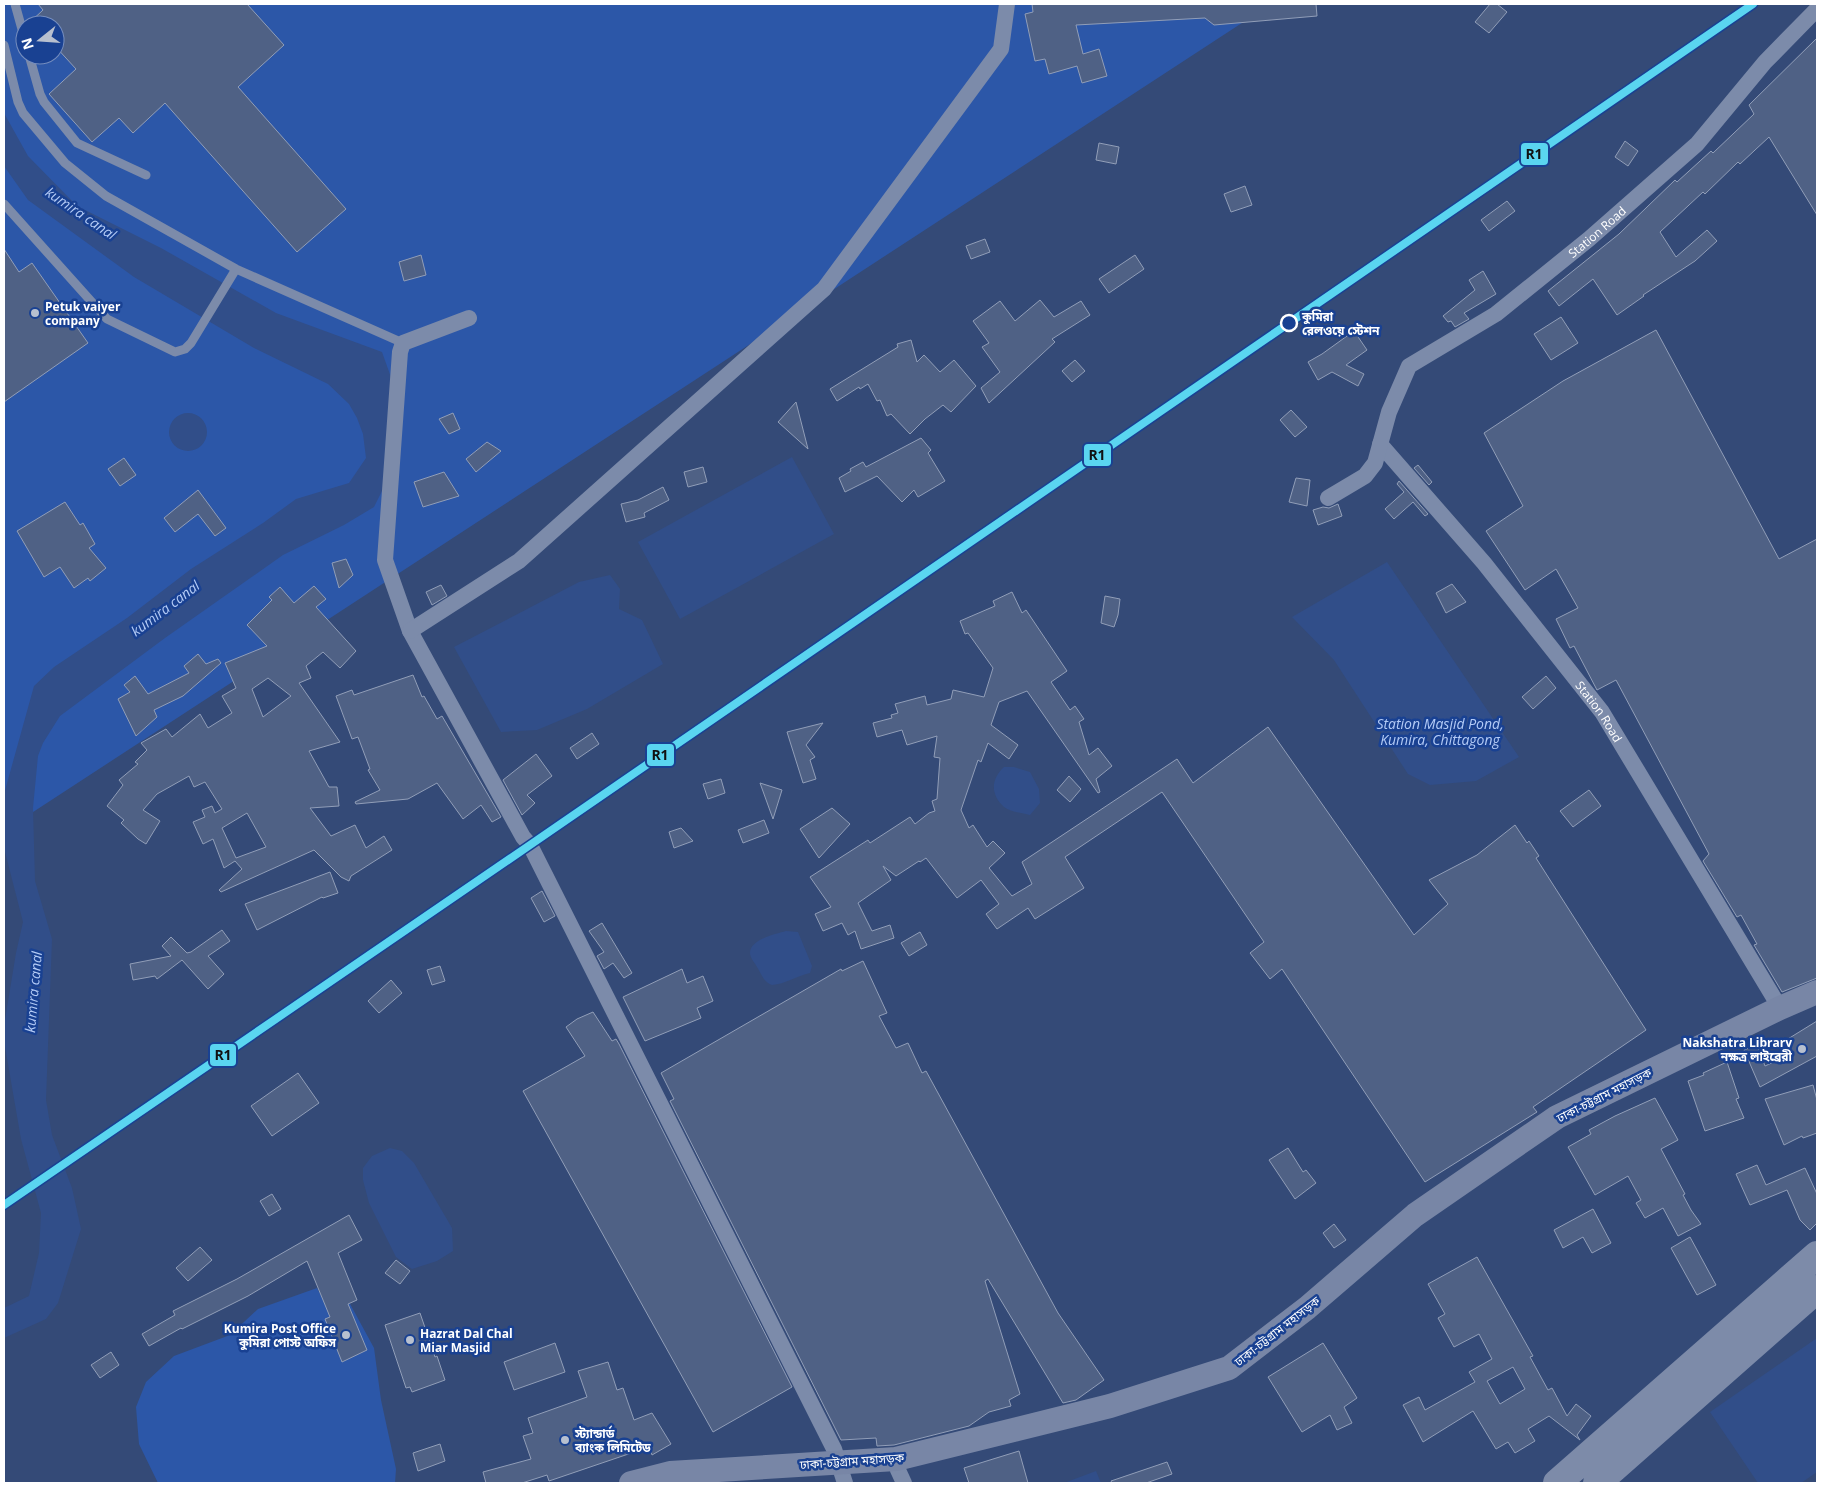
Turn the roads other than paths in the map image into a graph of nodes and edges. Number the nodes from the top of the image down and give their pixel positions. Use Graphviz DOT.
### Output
graph roads {
  1 [pos="1007,4"];
  2 [pos="1817,9"];
  3 [pos="4,45"];
  4 [pos="32,65"];
  5 [pos="146,175"];
  6 [pos="4,204"];
  7 [pos="236,269"];
  8 [pos="469,318"];
  9 [pos="403,343"];
  10 [pos="1380,444"];
  11 [pos="1328,498"];
  12 [pos="410,631"];
  13 [pos="1817,992"];
  14 [pos="1780,1008"];
  15 [pos="1817,1255"];
  16 [pos="1817,1289"];
  17 [pos="896,1459"];
  18 [pos="842,1473"];
  19 [pos="632,1483"];
  20 [pos="904,1483"];
  21 [pos="1558,1483"];
  22 [pos="1598,1483"];
  1 -- 12 [label="street"];
  2 -- 10 [label="street, Station Road"];
  3 -- 7 [label="lane"];
  4 -- 5 [label="lane"];
  6 -- 7 [label="lane"];
  7 -- 9 [label="lane"];
  8 -- 9 [label="street"];
  9 -- 12 [label="street"];
  10 -- 11 [label="street, Station Road"];
  10 -- 14 [label="street, Station Road"];
  12 -- 18 [label="street"];
  13 -- 14 [label="street, ঢাকা-চট্টগ্রাম মহাসড়ক"];
  14 -- 17 [label="street, ঢাকা-চট্টগ্রাম মহাসড়ক"];
  15 -- 21 [label="highway"];
  16 -- 22 [label="highway"];
  17 -- 18 [label="street, ঢাকা-চট্টগ্রাম মহাসড়ক"];
  17 -- 20 [label="street"];
  18 -- 19 [label="street, ঢাকা-চট্টগ্রাম মহাসড়ক"];
}
